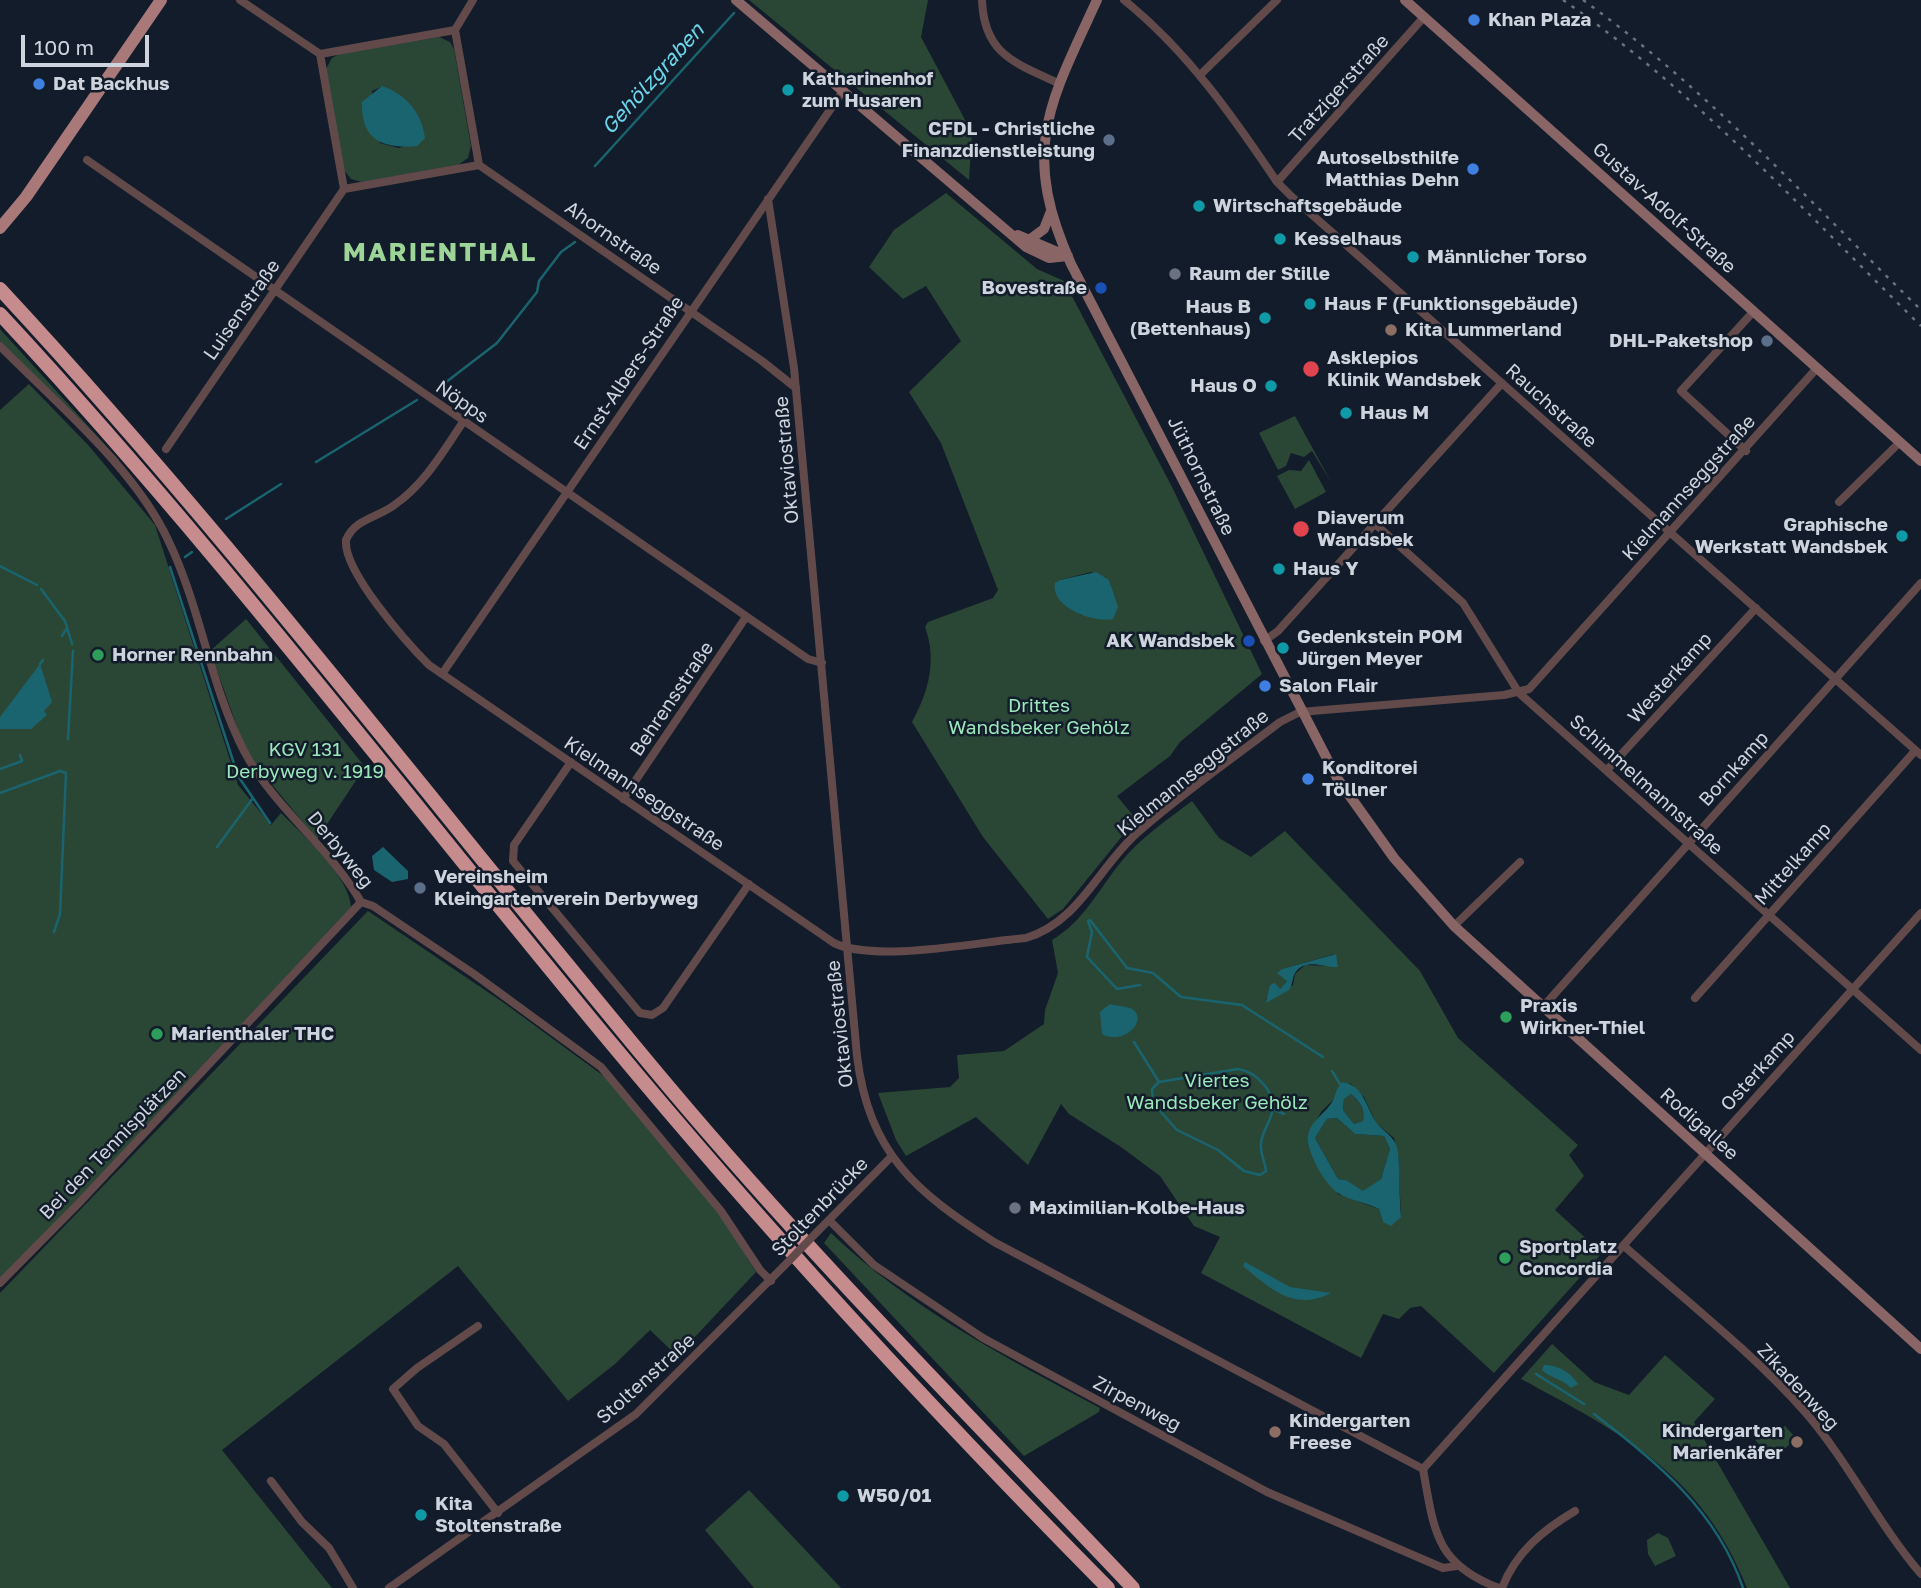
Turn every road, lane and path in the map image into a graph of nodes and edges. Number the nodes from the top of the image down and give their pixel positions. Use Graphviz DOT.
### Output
graph roads {
  1 [pos="161,0"];
  2 [pos="240,0"];
  3 [pos="473,0"];
  4 [pos="736,0"];
  5 [pos="982,0"];
  6 [pos="1097,0"];
  7 [pos="1124,0"];
  8 [pos="1277,0"];
  9 [pos="1405,0"];
  10 [pos="1424,17"];
  11 [pos="455,30"];
  12 [pos="320,54"];
  13 [pos="1201,74"];
  14 [pos="1058,83"];
  15 [pos="843,91"];
  16 [pos="87,160"];
  17 [pos="479,165"];
  18 [pos="1277,181"];
  19 [pos="344,189"];
  20 [pos="768,199"];
  21 [pos="1051,211"];
  22 [pos="0,229"];
  23 [pos="1006,229"];
  24 [pos="1029,240"];
  25 [pos="1068,256"];
  26 [pos="0,289"];
  27 [pos="274,291"];
  28 [pos="691,312"];
  29 [pos="1753,312"];
  30 [pos="0,314"];
  31 [pos="0,346"];
  32 [pos="1817,368"];
  33 [pos="1502,383"];
  34 [pos="796,388"];
  35 [pos="463,422"];
  36 [pos="1900,442"];
  37 [pos="166,449"];
  38 [pos="1745,451"];
  39 [pos="1921,461"];
  40 [pos="566,494"];
  41 [pos="1839,502"];
  42 [pos="1374,523"];
  43 [pos="1670,533"];
  44 [pos="1921,583"];
  45 [pos="1756,608"];
  46 [pos="746,617"];
  47 [pos="1264,641"];
  48 [pos="822,663"];
  49 [pos="442,674"];
  50 [pos="1836,679"];
  51 [pos="1518,693"];
  52 [pos="1300,712"];
  53 [pos="1918,753"];
  54 [pos="571,762"];
  55 [pos="1607,770"];
  56 [pos="623,799"];
  57 [pos="1687,844"];
  58 [pos="1520,862"];
  59 [pos="749,884"];
  60 [pos="360,902"];
  61 [pos="1921,913"];
  62 [pos="1768,916"];
  63 [pos="1454,926"];
  64 [pos="848,949"];
  65 [pos="1852,989"];
  66 [pos="1695,998"];
  67 [pos="1542,1008"];
  68 [pos="1921,1050"];
  69 [pos="1706,1154"];
  70 [pos="892,1157"];
  71 [pos="829,1220"];
  72 [pos="1624,1246"];
  73 [pos="771,1281"];
  74 [pos="0,1283"];
  75 [pos="478,1326"];
  76 [pos="1921,1349"];
  77 [pos="1423,1469"];
  78 [pos="271,1481"];
  79 [pos="1576,1511"];
  80 [pos="498,1513"];
  81 [pos="1457,1566"];
  82 [pos="1921,1574"];
  83 [pos="354,1588"];
  84 [pos="389,1588"];
  85 [pos="1108,1588"];
  86 [pos="1133,1588"];
  87 [pos="1500,1588"];
  1 -- 22 [label="main road"];
  2 -- 12 [label="street"];
  3 -- 11 [label="street"];
  4 -- 15 [label="main road"];
  5 -- 14 [label="street"];
  6 -- 14 [label="main road"];
  7 -- 13 [label="street, Rauchstraße"];
  8 -- 13 [label="street"];
  9 -- 10 [label="main road, Gustav-Adolf-Straße"];
  10 -- 18 [label="street, Tratzigerstraße"];
  10 -- 29 [label="main road, Gustav-Adolf-Straße"];
  11 -- 12 [label="street"];
  11 -- 17 [label="street"];
  12 -- 19 [label="street"];
  13 -- 18 [label="street, Rauchstraße"];
  14 -- 21 [label="main road"];
  15 -- 20 [label="street, Ernst-Albers-Straße"];
  15 -- 23 [label="main road"];
  16 -- 27 [label="street, Nöpps"];
  17 -- 19 [label="street"];
  17 -- 28 [label="street, Ahornstraße"];
  18 -- 33 [label="street, Rauchstraße"];
  19 -- 27 [label="street, Luisenstraße"];
  20 -- 28 [label="street, Ernst-Albers-Straße"];
  20 -- 34 [label="street, Oktaviostraße"];
  21 -- 24 [label="main road"];
  21 -- 25 [label="main road"];
  23 -- 24 [label="main road"];
  23 -- 25 [label="main road"];
  24 -- 25 [label="main road"];
  25 -- 47 [label="main road, Jüthornstraße"];
  26 -- 86 [label="highway"];
  27 -- 35 [label="street, Nöpps"];
  27 -- 37 [label="street, Luisenstraße"];
  28 -- 34 [label="street, Ahornstraße"];
  28 -- 40 [label="street, Ernst-Albers-Straße"];
  29 -- 32 [label="main road, Gustav-Adolf-Straße"];
  29 -- 38 [label="street"];
  30 -- 85 [label="highway"];
  31 -- 60 [label="street, Derbyweg"];
  32 -- 36 [label="main road, Gustav-Adolf-Straße"];
  32 -- 38 [label="street, Kielmannseggstraße"];
  33 -- 42 [label="street"];
  33 -- 43 [label="street, Rauchstraße"];
  34 -- 48 [label="street, Oktaviostraße"];
  35 -- 40 [label="street, Nöpps"];
  35 -- 49 [label="street, Kielmannseggstraße"];
  36 -- 39 [label="main road, Gustav-Adolf-Straße"];
  36 -- 41 [label="street"];
  38 -- 43 [label="street, Kielmannseggstraße"];
  40 -- 46 [label="street, Nöpps"];
  40 -- 49 [label="street, Ernst-Albers-Straße"];
  42 -- 47 [label="street"];
  42 -- 51 [label="street, Schimmelmannstraße"];
  43 -- 45 [label="street, Rauchstraße"];
  43 -- 51 [label="street, Kielmannseggstraße"];
  44 -- 50 [label="street, Bornkamp"];
  45 -- 50 [label="street, Rauchstraße"];
  45 -- 55 [label="street, Westerkamp"];
  46 -- 48 [label="street, Nöpps"];
  46 -- 56 [label="street, Behrensstraße"];
  47 -- 52 [label="main road, Jüthornstraße"];
  48 -- 64 [label="street, Oktaviostraße"];
  49 -- 54 [label="street, Kielmannseggstraße"];
  50 -- 53 [label="street, Rauchstraße"];
  50 -- 57 [label="street, Bornkamp"];
  51 -- 52 [label="street, Kielmannseggstraße"];
  51 -- 55 [label="street, Schimmelmannstraße"];
  52 -- 63 [label="main road, Rodigallee"];
  52 -- 64 [label="street, Kielmannseggstraße"];
  53 -- 62 [label="street, Mittelkamp"];
  54 -- 56 [label="street, Kielmannseggstraße"];
  54 -- 59 [label="street"];
  55 -- 57 [label="street, Schimmelmannstraße"];
  56 -- 59 [label="street, Kielmannseggstraße"];
  57 -- 62 [label="street, Schimmelmannstraße"];
  57 -- 67 [label="street, Bornkamp"];
  58 -- 63 [label="street"];
  59 -- 64 [label="street, Kielmannseggstraße"];
  60 -- 73 [label="street, Derbyweg"];
  60 -- 74 [label="street, Bei den Tennisplätzen"];
  61 -- 65 [label="street, Osterkamp"];
  62 -- 65 [label="street, Schimmelmannstraße"];
  62 -- 66 [label="street, Mittelkamp"];
  63 -- 67 [label="main road, Rodigallee"];
  64 -- 70 [label="street, Oktaviostraße"];
  65 -- 68 [label="street, Schimmelmannstraße"];
  65 -- 69 [label="street, Osterkamp"];
  67 -- 69 [label="main road, Rodigallee"];
  69 -- 72 [label="street, Osterkamp"];
  69 -- 76 [label="main road, Rodigallee"];
  70 -- 71 [label="street, Stoltenbrücke"];
  70 -- 77 [label="street, Oktaviostraße"];
  71 -- 73 [label="street, Stoltenbrücke, bridge"];
  71 -- 81 [label="street, Zirpenweg"];
  72 -- 77 [label="street, Osterkamp"];
  72 -- 82 [label="street, Zikadenweg"];
  73 -- 80 [label="street, Stoltenstraße"];
  75 -- 80 [label="street"];
  77 -- 81 [label="street"];
  78 -- 83 [label="street"];
  79 -- 87 [label="street"];
  80 -- 84 [label="street, Stoltenstraße"];
  81 -- 87 [label="street"];
}
